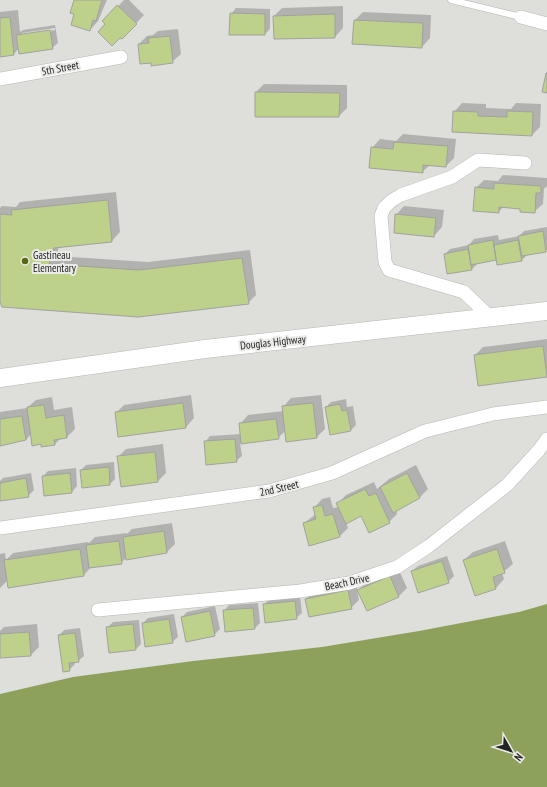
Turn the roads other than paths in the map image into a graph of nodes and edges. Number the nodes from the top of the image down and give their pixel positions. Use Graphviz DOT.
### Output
graph roads {
  1 [pos="451,0"];
  2 [pos="521,17"];
  3 [pos="547,24"];
  4 [pos="121,57"];
  5 [pos="0,79"];
  6 [pos="525,163"];
  7 [pos="547,311"];
  8 [pos="491,318"];
  9 [pos="0,378"];
  10 [pos="547,407"];
  11 [pos="547,439"];
  12 [pos="0,528"];
  13 [pos="98,610"];
  1 -- 2 [label="lane"];
  2 -- 3 [label="street"];
  4 -- 5 [label="street, 5th Street"];
  6 -- 8 [label="street"];
  7 -- 8 [label="main road, Douglas Highway"];
  8 -- 9 [label="main road, Douglas Highway"];
  10 -- 12 [label="street, 2nd Street"];
  11 -- 13 [label="street, Beach Drive"];
}
